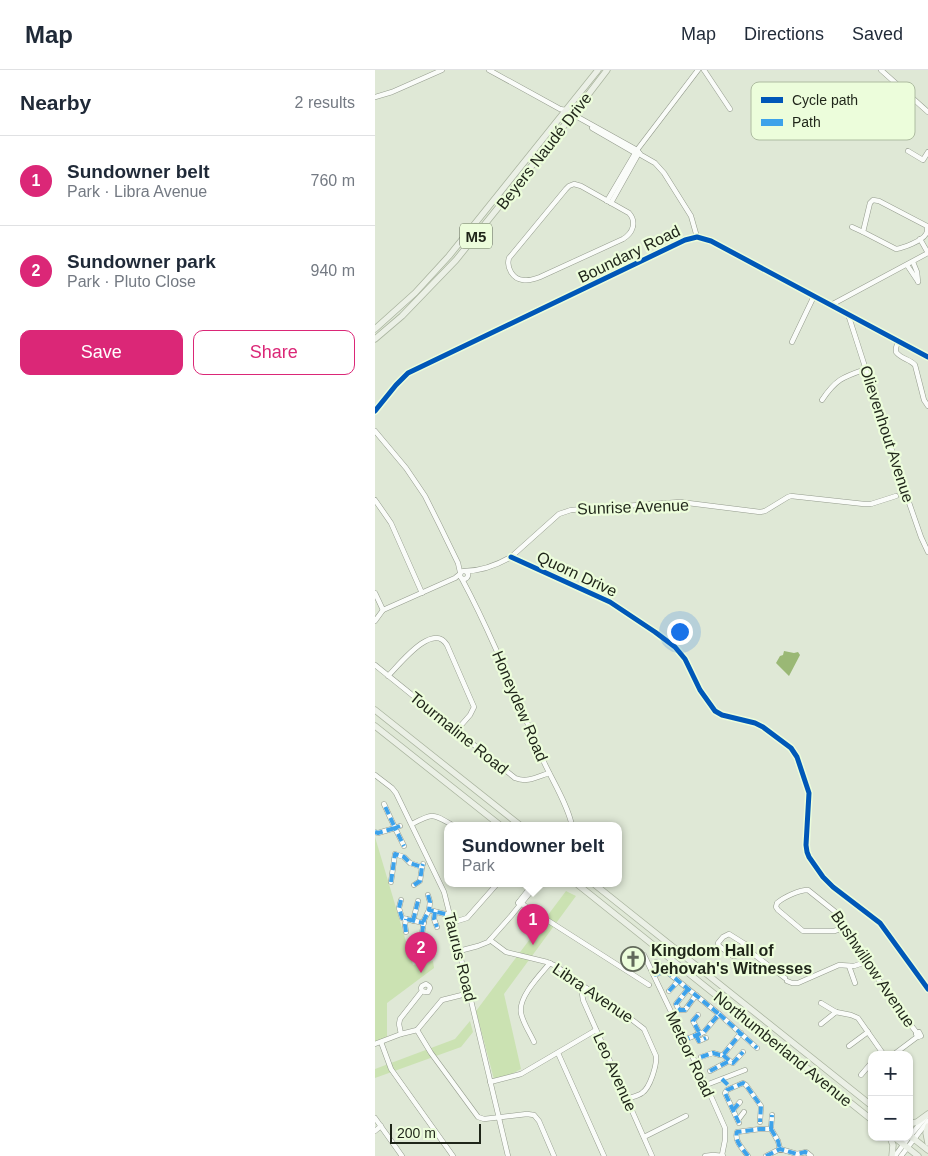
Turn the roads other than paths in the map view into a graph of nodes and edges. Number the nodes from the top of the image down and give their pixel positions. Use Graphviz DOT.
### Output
graph roads {
  1 [pos="442,70"];
  2 [pos="489,70"];
  3 [pos="503,70"];
  4 [pos="598,70"];
  5 [pos="607,70"];
  6 [pos="698,70"];
  7 [pos="704,70"];
  8 [pos="881,70"];
  9 [pos="499,75"];
  10 [pos="894,82"];
  11 [pos="375,98"];
  12 [pos="915,100"];
  13 [pos="730,109"];
  14 [pos="563,111"];
  15 [pos="928,112"];
  16 [pos="572,116"];
  17 [pos="908,151"];
  18 [pos="638,152"];
  19 [pos="928,152"];
  20 [pos="609,202"];
  21 [pos="928,226"];
  22 [pos="852,227"];
  23 [pos="863,232"];
  24 [pos="697,237"];
  25 [pos="922,238"];
  26 [pos="672,247"];
  27 [pos="927,249"];
  28 [pos="675,252"];
  29 [pos="814,296"];
  30 [pos="831,305"];
  31 [pos="848,314"];
  32 [pos="375,329"];
  33 [pos="375,339"];
  34 [pos="898,341"];
  35 [pos="793,342"];
  36 [pos="928,357"];
  37 [pos="866,369"];
  38 [pos="823,400"];
  39 [pos="928,406"];
  40 [pos="375,411"];
  41 [pos="375,432"];
  42 [pos="896,496"];
  43 [pos="375,500"];
  44 [pos="928,552"];
  45 [pos="511,557"];
  46 [pos="463,575"];
  47 [pos="375,592"];
  48 [pos="422,593"];
  49 [pos="383,610"];
  50 [pos="375,621"];
  51 [pos="375,665"];
  52 [pos="388,676"];
  53 [pos="375,710"];
  54 [pos="375,726"];
  55 [pos="456,731"];
  56 [pos="549,773"];
  57 [pos="375,775"];
  58 [pos="383,804"];
  59 [pos="446,822"];
  60 [pos="496,822"];
  61 [pos="516,822"];
  62 [pos="570,822"];
  63 [pos="412,824"];
  64 [pos="398,827"];
  65 [pos="375,832"];
  66 [pos="404,846"];
  67 [pos="391,882"];
  68 [pos="414,885"];
  69 [pos="494,887"];
  70 [pos="533,887"];
  71 [pos="581,887"];
  72 [pos="598,887"];
  73 [pos="428,894"];
  74 [pos="401,900"];
  75 [pos="417,901"];
  76 [pos="520,903"];
  77 [pos="429,910"];
  78 [pos="435,912"];
  79 [pos="449,915"];
  80 [pos="406,919"];
  81 [pos="413,921"];
  82 [pos="424,923"];
  83 [pos="451,923"];
  84 [pos="437,927"];
  85 [pos="844,928"];
  86 [pos="406,932"];
  87 [pos="422,934"];
  88 [pos="490,940"];
  89 [pos="745,947"];
  90 [pos="459,951"];
  91 [pos="644,955"];
  92 [pos="656,962"];
  93 [pos="865,962"];
  94 [pos="550,963"];
  95 [pos="849,966"];
  96 [pos="666,971"];
  97 [pos="654,976"];
  98 [pos="678,981"];
  99 [pos="855,983"];
  100 [pos="649,985"];
  101 [pos="586,988"];
  102 [pos="688,989"];
  103 [pos="928,989"];
  104 [pos="423,991"];
  105 [pos="669,992"];
  106 [pos="470,993"];
  107 [pos="696,995"];
  108 [pos="821,1002"];
  109 [pos="836,1012"];
  110 [pos="698,1014"];
  111 [pos="719,1014"];
  112 [pos="693,1021"];
  113 [pos="821,1024"];
  114 [pos="687,1025"];
  115 [pos="417,1030"];
  116 [pos="596,1030"];
  117 [pos="868,1032"];
  118 [pos="926,1032"];
  119 [pos="741,1033"];
  120 [pos="401,1034"];
  121 [pos="698,1034"];
  122 [pos="918,1034"];
  123 [pos="706,1038"];
  124 [pos="684,1040"];
  125 [pos="381,1042"];
  126 [pos="534,1042"];
  127 [pos="375,1044"];
  128 [pos="849,1046"];
  129 [pos="757,1048"];
  130 [pos="881,1051"];
  131 [pos="898,1051"];
  132 [pos="743,1052"];
  133 [pos="558,1053"];
  134 [pos="723,1055"];
  135 [pos="701,1058"];
  136 [pos="729,1061"];
  137 [pos="868,1067"];
  138 [pos="745,1070"];
  139 [pos="709,1071"];
  140 [pos="861,1075"];
  141 [pos="722,1079"];
  142 [pos="491,1082"];
  143 [pos="706,1085"];
  144 [pos="731,1088"];
  145 [pos="627,1099"];
  146 [pos="740,1102"];
  147 [pos="868,1103"];
  148 [pos="733,1110"];
  149 [pos="744,1112"];
  150 [pos="928,1114"];
  151 [pos="773,1115"];
  152 [pos="686,1116"];
  153 [pos="499,1117"];
  154 [pos="868,1117"];
  155 [pos="375,1118"];
  156 [pos="760,1122"];
  157 [pos="928,1122"];
  158 [pos="913,1123"];
  159 [pos="381,1126"];
  160 [pos="928,1126"];
  161 [pos="771,1129"];
  162 [pos="375,1131"];
  163 [pos="913,1133"];
  164 [pos="913,1134"];
  165 [pos="644,1137"];
  166 [pos="913,1139"];
  167 [pos="891,1141"];
  168 [pos="899,1141"];
  169 [pos="908,1141"];
  170 [pos="928,1143"];
  171 [pos="906,1146"];
  172 [pos="780,1149"];
  173 [pos="928,1150"];
  174 [pos="810,1154"];
  175 [pos="402,1156"];
  176 [pos="453,1156"];
  177 [pos="508,1156"];
  178 [pos="554,1156"];
  179 [pos="603,1156"];
  180 [pos="653,1156"];
  181 [pos="705,1156"];
  182 [pos="724,1156"];
  183 [pos="748,1156"];
  184 [pos="766,1156"];
  185 [pos="893,1156"];
  186 [pos="901,1156"];
  187 [pos="918,1156"];
  1 -- 11 [label="street"];
  2 -- 9 [label="street"];
  3 -- 9 [label="street"];
  4 -- 14 [label="main road, Beyers Naudé Drive / M5"];
  5 -- 16 [label="main road, Beyers Naudé Drive / M5"];
  6 -- 18 [label="street"];
  7 -- 13 [label="street"];
  8 -- 10 [label="street"];
  9 -- 14 [label="street"];
  12 -- 15 [label="street"];
  14 -- 16 [label="street"];
  14 -- 32 [label="main road, Beyers Naudé Drive / M5"];
  16 -- 18 [label="street"];
  16 -- 33 [label="main road, Beyers Naudé Drive / M5"];
  17 -- 19 [label="street"];
  18 -- 20 [label="street"];
  18 -- 24 [label="street"];
  20 -- 20 [label="street"];
  21 -- 23 [label="street"];
  21 -- 25 [label="street"];
  22 -- 23 [label="street"];
  23 -- 25 [label="street"];
  24 -- 26 [label="street, Boundary Road"];
  24 -- 29 [label="street, Boundary Road"];
  25 -- 27 [label="street"];
  26 -- 28 [label="street"];
  26 -- 40 [label="street, Boundary Road"];
  27 -- 30 [label="street"];
  29 -- 30 [label="street, Boundary Road"];
  29 -- 35 [label="street"];
  30 -- 31 [label="street, Boundary Road"];
  31 -- 34 [label="street, Boundary Road"];
  31 -- 37 [label="street, Olievenhout Avenue"];
  34 -- 36 [label="street, Boundary Road"];
  34 -- 39 [label="street"];
  37 -- 38 [label="street"];
  37 -- 44 [label="street, Olievenhout Avenue"];
  41 -- 46 [label="street, Honeydew Road"];
  42 -- 45 [label="street, Sunrise Avenue"];
  43 -- 48 [label="street"];
  45 -- 46 [label="street, Sunrise Avenue"];
  45 -- 103 [label="street, Quorn Drive"];
  46 -- 48 [label="street, Sunrise Avenue"];
  46 -- 56 [label="street, Honeydew Road"];
  47 -- 49 [label="street"];
  48 -- 49 [label="street"];
  49 -- 50 [label="street"];
  51 -- 52 [label="street, Tourmaline Road"];
  52 -- 55 [label="street, Tourmaline Road"];
  52 -- 55 [label="street"];
  53 -- 61 [label="main road"];
  54 -- 60 [label="main road"];
  55 -- 56 [label="street, Tourmaline Road"];
  56 -- 62 [label="street, Honeydew Road"];
  57 -- 63 [label="street, Taurus Road"];
  58 -- 64 [label="street"];
  59 -- 63 [label="street"];
  63 -- 79 [label="street, Taurus Road"];
  64 -- 65 [label="street"];
  64 -- 66 [label="street"];
  67 -- 68 [label="street"];
  69 -- 83 [label="street"];
  70 -- 76 [label="street"];
  71 -- 154 [label="main road, Northumberland Avenue"];
  72 -- 147 [label="main road, Northumberland Avenue"];
  73 -- 77 [label="street"];
  74 -- 80 [label="street"];
  75 -- 81 [label="street"];
  76 -- 88 [label="street"];
  76 -- 100 [label="street"];
  77 -- 78 [label="street"];
  77 -- 82 [label="street"];
  78 -- 79 [label="street"];
  78 -- 84 [label="street"];
  79 -- 83 [label="street, Taurus Road"];
  80 -- 81 [label="street"];
  80 -- 86 [label="street"];
  81 -- 82 [label="street"];
  82 -- 87 [label="street"];
  83 -- 90 [label="street, Taurus Road"];
  85 -- 85 [label="street, Bushwillow Avenue"];
  85 -- 93 [label="street, Bushwillow Avenue"];
  88 -- 90 [label="street"];
  88 -- 94 [label="street, Libra Avenue"];
  89 -- 89 [label="street"];
  89 -- 95 [label="street"];
  90 -- 106 [label="street, Taurus Road"];
  91 -- 97 [label="street, Meteor Road"];
  92 -- 96 [label="street"];
  93 -- 95 [label="street"];
  93 -- 122 [label="street, Bushwillow Avenue"];
  94 -- 101 [label="street, Libra Avenue"];
  94 -- 126 [label="street"];
  95 -- 99 [label="street"];
  96 -- 97 [label="street"];
  96 -- 98 [label="street"];
  97 -- 124 [label="street, Meteor Road"];
  98 -- 102 [label="street"];
  98 -- 105 [label="street"];
  101 -- 116 [label="street, Leo Avenue"];
  101 -- 145 [label="street, Libra Avenue"];
  102 -- 107 [label="street"];
  102 -- 107 [label="street"];
  104 -- 120 [label="street"];
  106 -- 115 [label="street"];
  106 -- 142 [label="street, Taurus Road"];
  107 -- 111 [label="street"];
  108 -- 109 [label="street"];
  109 -- 113 [label="street"];
  109 -- 117 [label="street"];
  110 -- 112 [label="street"];
  111 -- 119 [label="street"];
  111 -- 121 [label="street"];
  112 -- 114 [label="street"];
  112 -- 121 [label="street"];
  115 -- 120 [label="street"];
  115 -- 153 [label="street"];
  116 -- 133 [label="street"];
  116 -- 145 [label="street, Leo Avenue"];
  117 -- 128 [label="street"];
  117 -- 130 [label="street"];
  118 -- 122 [label="street"];
  119 -- 129 [label="street"];
  119 -- 134 [label="street"];
  120 -- 125 [label="street"];
  121 -- 123 [label="street"];
  121 -- 124 [label="street"];
  122 -- 131 [label="street"];
  124 -- 143 [label="street, Meteor Road"];
  125 -- 127 [label="street"];
  125 -- 176 [label="street"];
  132 -- 136 [label="street"];
  133 -- 142 [label="street"];
  133 -- 179 [label="street"];
  134 -- 135 [label="street"];
  134 -- 136 [label="street"];
  136 -- 139 [label="street"];
  137 -- 140 [label="street"];
  138 -- 141 [label="street"];
  141 -- 143 [label="street"];
  141 -- 144 [label="street"];
  142 -- 153 [label="street, Taurus Road"];
  143 -- 182 [label="street, Meteor Road"];
  144 -- 148 [label="street"];
  144 -- 156 [label="street"];
  145 -- 165 [label="street, Leo Avenue"];
  146 -- 148 [label="street"];
  148 -- 149 [label="street"];
  150 -- 158 [label="main road"];
  150 -- 163 [label="street"];
  151 -- 161 [label="street"];
  152 -- 165 [label="street"];
  153 -- 177 [label="street, Taurus Road"];
  153 -- 178 [label="street"];
  155 -- 159 [label="street"];
  157 -- 164 [label="street"];
  159 -- 162 [label="street"];
  159 -- 175 [label="street"];
  160 -- 170 [label="main road"];
  161 -- 172 [label="street"];
  161 -- 183 [label="street"];
  165 -- 180 [label="street, Leo Avenue"];
  166 -- 173 [label="main road"];
  167 -- 185 [label="main road"];
  168 -- 171 [label="main road"];
  169 -- 171 [label="street"];
  171 -- 185 [label="street"];
  171 -- 186 [label="street"];
  171 -- 187 [label="main road"];
  172 -- 174 [label="street"];
  172 -- 184 [label="street"];
  181 -- 182 [label="street"];
}
